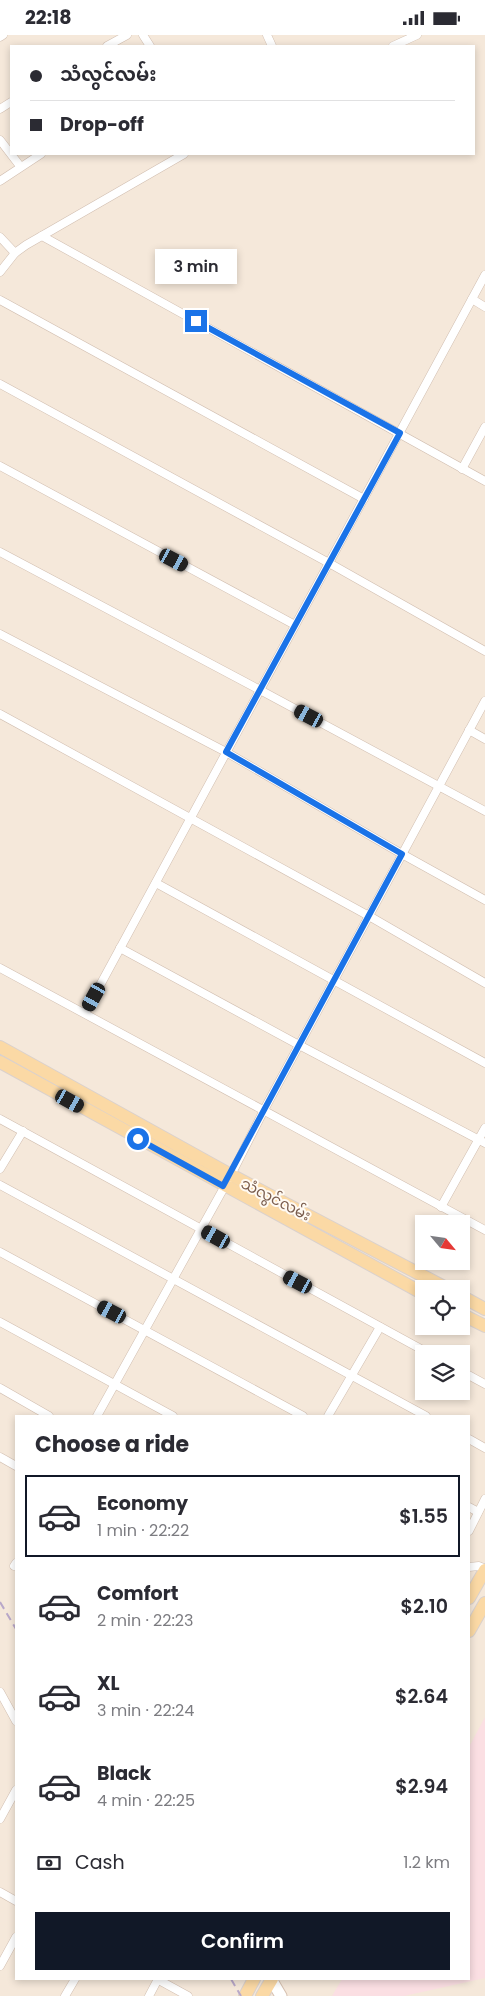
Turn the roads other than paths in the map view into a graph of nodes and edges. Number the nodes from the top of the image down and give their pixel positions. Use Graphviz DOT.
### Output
graph roads {
  1 [pos="3,35"];
  2 [pos="126,35"];
  3 [pos="417,35"];
  4 [pos="0,37"];
  5 [pos="109,45"];
  6 [pos="395,45"];
  7 [pos="0,139"];
  8 [pos="10,152"];
  9 [pos="12,155"];
  10 [pos="39,155"];
  11 [pos="182,155"];
  12 [pos="20,166"];
  13 [pos="0,181"];
  14 [pos="42,236"];
  15 [pos="0,237"];
  16 [pos="15,253"];
  17 [pos="0,272"];
  18 [pos="485,275"];
  19 [pos="472,299"];
  20 [pos="0,300"];
  21 [pos="485,307"];
  22 [pos="0,384"];
  23 [pos="485,427"];
  24 [pos="400,433"];
  25 [pos="0,466"];
  26 [pos="462,469"];
  27 [pos="485,481"];
  28 [pos="364,499"];
  29 [pos="0,552"];
  30 [pos="329,563"];
  31 [pos="295,625"];
  32 [pos="0,634"];
  33 [pos="485,651"];
  34 [pos="260,690"];
  35 [pos="485,701"];
  36 [pos="0,714"];
  37 [pos="469,731"];
  38 [pos="485,739"];
  39 [pos="226,752"];
  40 [pos="439,786"];
  41 [pos="485,811"];
  42 [pos="191,818"];
  43 [pos="402,854"];
  44 [pos="156,883"];
  45 [pos="485,900"];
  46 [pos="369,916"];
  47 [pos="120,948"];
  48 [pos="0,968"];
  49 [pos="333,981"];
  50 [pos="485,983"];
  51 [pos="85,1013"];
  52 [pos="299,1045"];
  53 [pos="0,1047"];
  54 [pos="0,1062"];
  55 [pos="485,1063"];
  56 [pos="264,1110"];
  57 [pos="0,1119"];
  58 [pos="485,1128"];
  59 [pos="23,1131"];
  60 [pos="482,1141"];
  61 [pos="0,1169"];
  62 [pos="227,1180"];
  63 [pos="0,1185"];
  64 [pos="441,1207"];
  65 [pos="200,1228"];
  66 [pos="485,1231"];
  67 [pos="0,1251"];
  68 [pos="172,1279"];
  69 [pos="430,1280"];
  70 [pos="415,1289"];
  71 [pos="470,1301"];
  72 [pos="485,1309"];
  73 [pos="470,1318"];
  74 [pos="0,1322"];
  75 [pos="485,1326"];
  76 [pos="380,1327"];
  77 [pos="144,1329"];
  78 [pos="415,1346"];
  79 [pos="351,1375"];
  80 [pos="470,1376"];
  81 [pos="485,1384"];
  82 [pos="114,1385"];
  83 [pos="0,1388"];
  84 [pos="47,1415"];
  85 [pos="98,1415"];
  86 [pos="172,1415"];
  87 [pos="301,1415"];
  88 [pos="329,1415"];
  89 [pos="424,1415"];
  90 [pos="470,1440"];
  91 [pos="485,1448"];
  92 [pos="0,1457"];
  93 [pos="15,1465"];
  94 [pos="485,1499"];
  95 [pos="470,1508"];
  96 [pos="478,1512"];
  97 [pos="470,1529"];
  98 [pos="470,1567"];
  99 [pos="485,1569"];
  100 [pos="470,1596"];
  101 [pos="485,1603"];
  102 [pos="470,1629"];
  103 [pos="0,1692"];
  104 [pos="15,1719"];
  105 [pos="15,1792"];
  106 [pos="0,1819"];
  107 [pos="0,1892"];
  108 [pos="15,1900"];
  109 [pos="15,1939"];
  110 [pos="0,1966"];
  111 [pos="74,1980"];
  112 [pos="157,1980"];
  113 [pos="160,1980"];
  114 [pos="253,1980"];
  115 [pos="270,1980"];
  116 [pos="272,1980"];
  117 [pos="65,1996"];
  118 [pos="149,1996"];
  119 [pos="188,1996"];
  120 [pos="245,1996"];
  121 [pos="262,1996"];
  122 [pos="281,1996"];
  1 -- 4 [label="street"];
  2 -- 5 [label="street"];
  3 -- 6 [label="street"];
  7 -- 8 [label="street"];
  9 -- 12 [label="street"];
  10 -- 12 [label="street"];
  11 -- 14 [label="street"];
  12 -- 13 [label="street"];
  14 -- 16 [label="street"];
  14 -- 24 [label="street"];
  15 -- 16 [label="street"];
  16 -- 17 [label="street"];
  18 -- 19 [label="street"];
  19 -- 21 [label="street"];
  19 -- 24 [label="street"];
  20 -- 28 [label="street"];
  22 -- 30 [label="street"];
  23 -- 26 [label="street"];
  24 -- 26 [label="street"];
  24 -- 28 [label="street"];
  25 -- 31 [label="street"];
  26 -- 27 [label="street"];
  28 -- 30 [label="street"];
  29 -- 34 [label="street"];
  30 -- 31 [label="street"];
  30 -- 33 [label="street"];
  31 -- 34 [label="street"];
  32 -- 39 [label="street"];
  34 -- 39 [label="street"];
  34 -- 40 [label="street"];
  35 -- 37 [label="street"];
  36 -- 42 [label="street"];
  37 -- 38 [label="street"];
  37 -- 40 [label="street"];
  39 -- 42 [label="street"];
  39 -- 43 [label="street"];
  40 -- 41 [label="street"];
  40 -- 43 [label="street"];
  42 -- 44 [label="street"];
  42 -- 46 [label="street"];
  43 -- 45 [label="street"];
  43 -- 46 [label="street"];
  44 -- 47 [label="street"];
  44 -- 49 [label="street"];
  46 -- 49 [label="street"];
  46 -- 50 [label="street"];
  47 -- 51 [label="street"];
  47 -- 52 [label="street"];
  48 -- 51 [label="street"];
  49 -- 52 [label="street"];
  49 -- 55 [label="street"];
  51 -- 56 [label="street"];
  52 -- 56 [label="street"];
  52 -- 60 [label="street"];
  53 -- 62 [label="main road, သံလွင်လမ်း"];
  54 -- 62 [label="main road, သံလွင်လမ်း"];
  56 -- 62 [label="street"];
  56 -- 64 [label="street"];
  57 -- 59 [label="street"];
  58 -- 60 [label="street"];
  59 -- 61 [label="street"];
  59 -- 65 [label="street"];
  60 -- 64 [label="street"];
  62 -- 65 [label="street"];
  62 -- 69 [label="main road, သံလွင်လမ်း"];
  62 -- 70 [label="main road, သံလွင်လမ်း"];
  63 -- 68 [label="street"];
  64 -- 66 [label="street"];
  65 -- 68 [label="street"];
  65 -- 76 [label="street"];
  67 -- 77 [label="street"];
  68 -- 77 [label="street"];
  68 -- 79 [label="street"];
  71 -- 72 [label="main road"];
  73 -- 75 [label="main road"];
  74 -- 82 [label="street"];
  76 -- 78 [label="street"];
  76 -- 79 [label="street"];
  77 -- 82 [label="street"];
  77 -- 87 [label="street"];
  79 -- 88 [label="street"];
  79 -- 89 [label="street"];
  80 -- 81 [label="street"];
  82 -- 85 [label="street"];
  82 -- 86 [label="street"];
  83 -- 84 [label="street"];
  90 -- 91 [label="street"];
  92 -- 93 [label="street"];
  94 -- 96 [label="street"];
  95 -- 96 [label="street"];
  96 -- 97 [label="street"];
  98 -- 99 [label="street"];
  99 -- 100 [label="main road"];
  101 -- 102 [label="main road"];
  103 -- 104 [label="street"];
  105 -- 106 [label="street"];
  107 -- 108 [label="street"];
  109 -- 110 [label="street"];
  111 -- 117 [label="street"];
  112 -- 118 [label="street"];
  113 -- 119 [label="street"];
  114 -- 120 [label="main road"];
  115 -- 121 [label="main road"];
  116 -- 122 [label="main road"];
}
